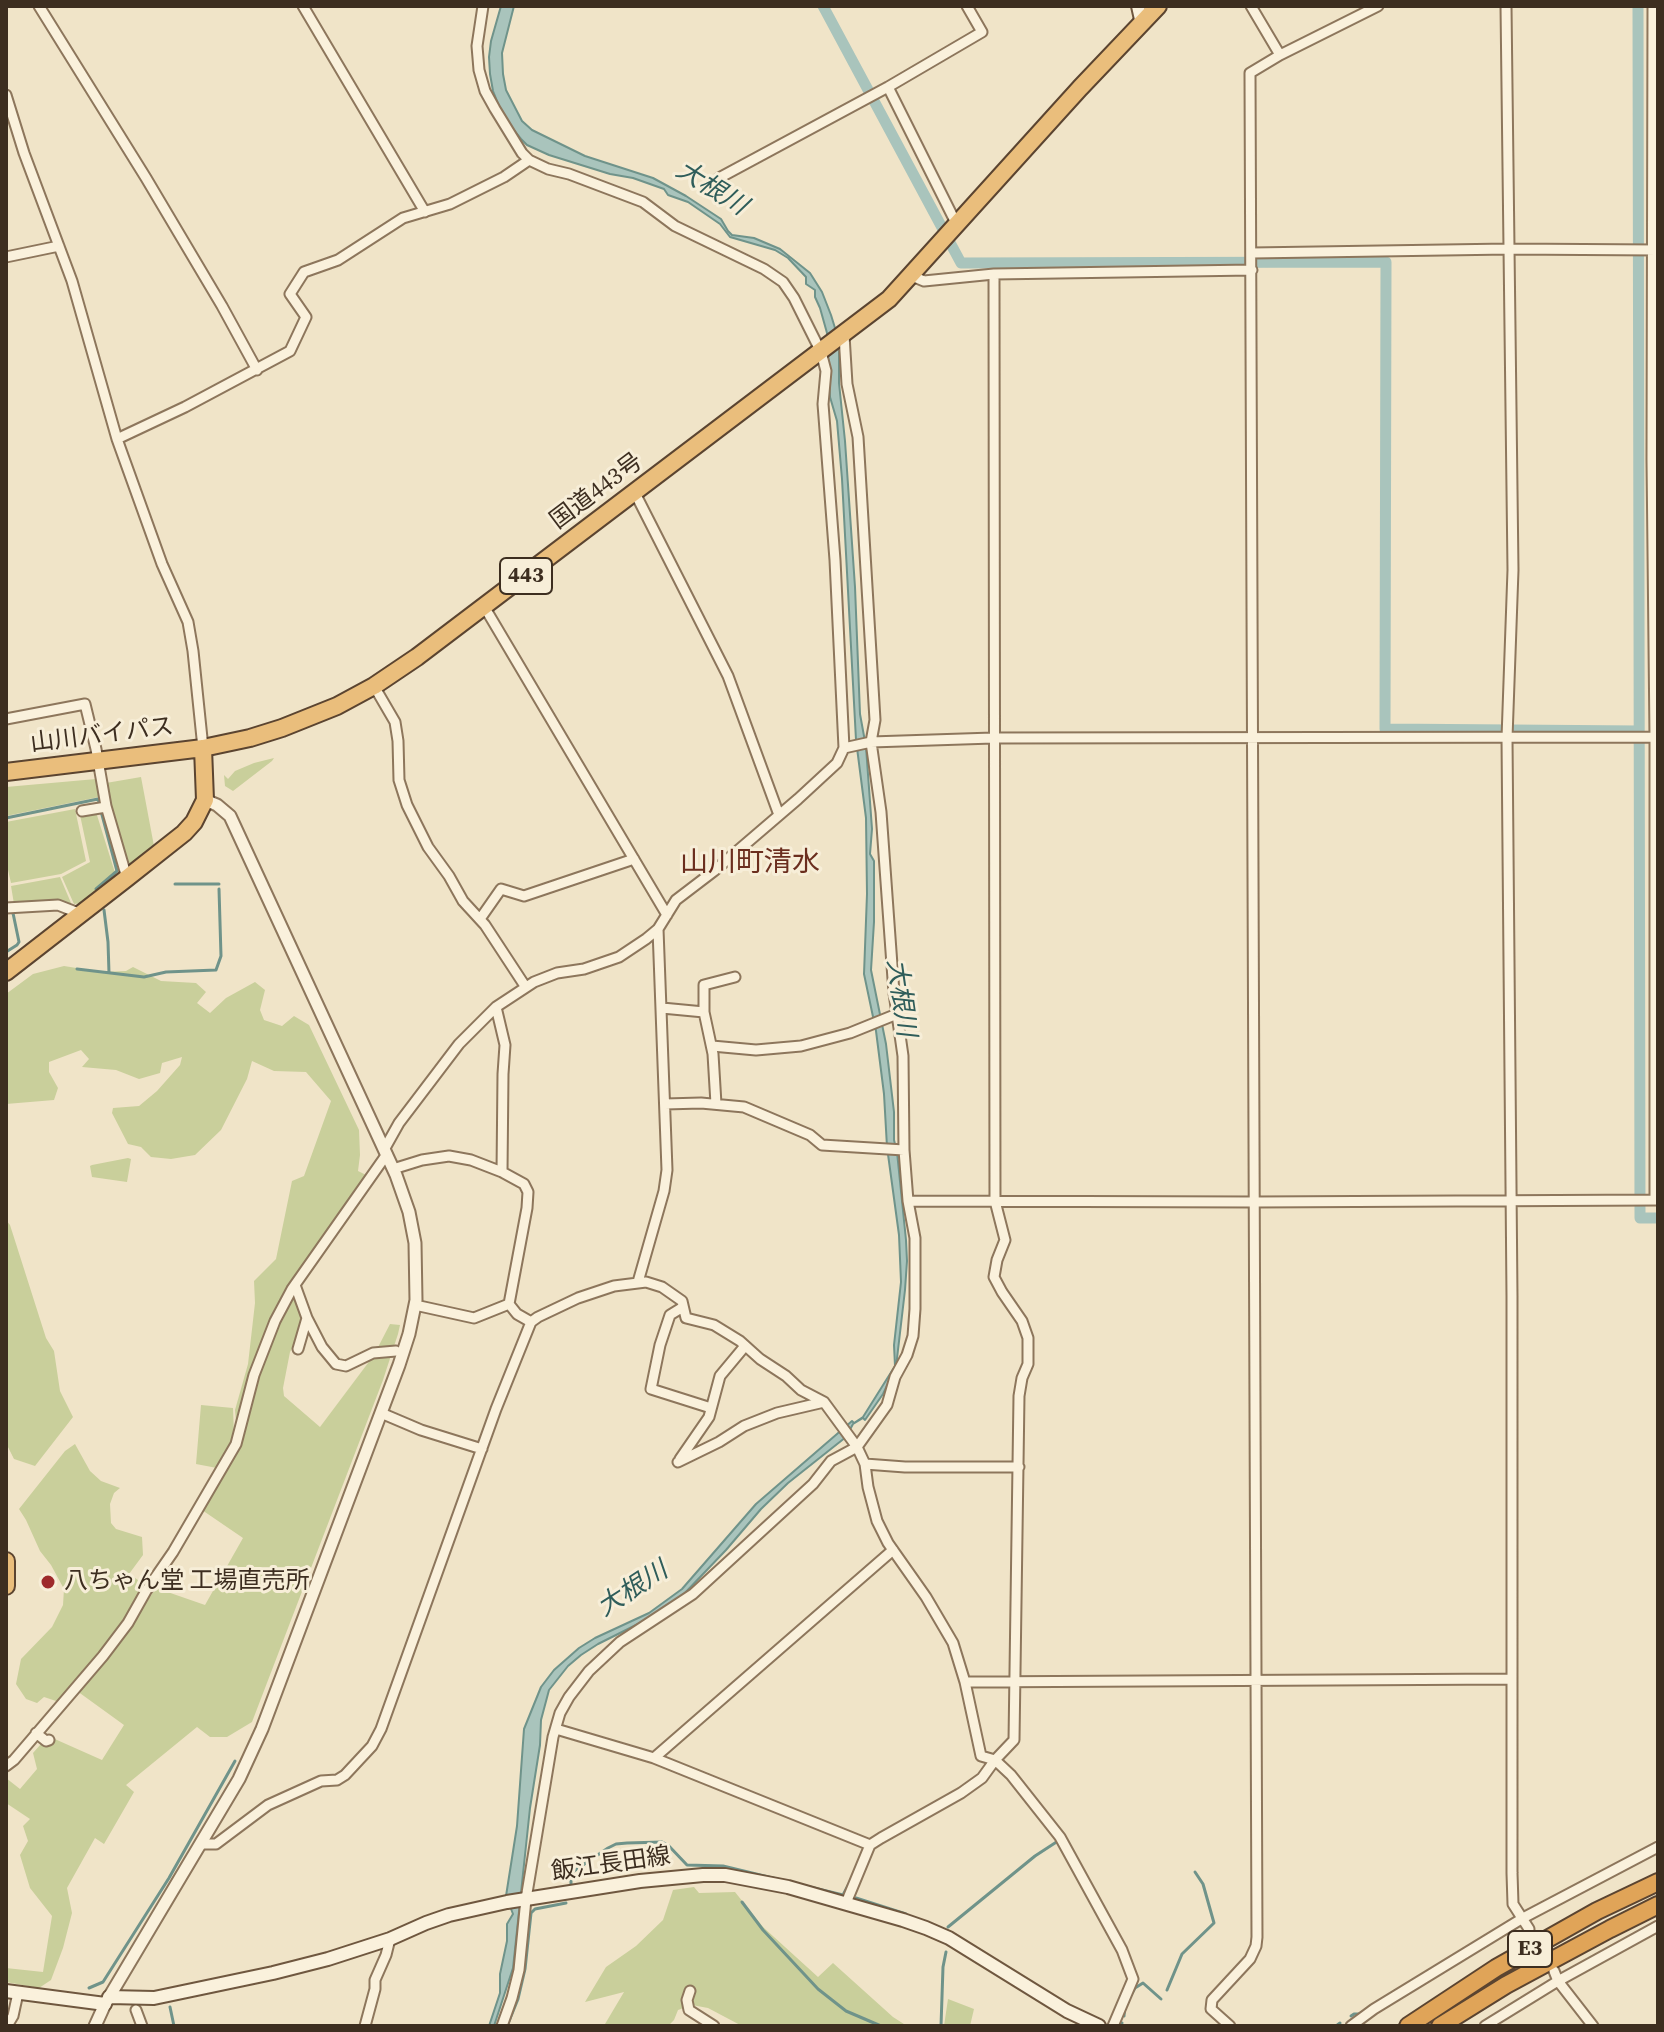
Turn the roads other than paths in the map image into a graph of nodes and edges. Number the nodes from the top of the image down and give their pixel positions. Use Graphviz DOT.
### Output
graph roads {
  1 [pos="39,6"];
  2 [pos="303,6"];
  3 [pos="483,6"];
  4 [pos="967,6"];
  5 [pos="1138,6"];
  6 [pos="1158,6"];
  7 [pos="1251,6"];
  8 [pos="1378,6"];
  9 [pos="1506,6"];
  10 [pos="1653,6"];
  11 [pos="1142,24"];
  12 [pos="1280,55"];
  13 [pos="888,87"];
  14 [pos="6,95"];
  15 [pos="529,160"];
  16 [pos="719,178"];
  17 [pos="425,212"];
  18 [pos="959,224"];
  19 [pos="59,246"];
  20 [pos="1508,249"];
  21 [pos="1656,250"];
  22 [pos="1252,254"];
  23 [pos="6,257"];
  24 [pos="1252,268"];
  25 [pos="994,274"];
  26 [pos="912,276"];
  27 [pos="844,335"];
  28 [pos="821,352"];
  29 [pos="257,370"];
  30 [pos="117,439"];
  31 [pos="1655,459"];
  32 [pos="635,493"];
  33 [pos="488,613"];
  34 [pos="374,686"];
  35 [pos="6,719"];
  36 [pos="1656,737"];
  37 [pos="993,738"];
  38 [pos="1252,738"];
  39 [pos="1507,738"];
  40 [pos="871,742"];
  41 [pos="203,748"];
  42 [pos="845,748"];
  43 [pos="97,760"];
  44 [pos="6,772"];
  45 [pos="205,800"];
  46 [pos="106,807"];
  47 [pos="82,811"];
  48 [pos="779,815"];
  49 [pos="634,859"];
  50 [pos="127,878"];
  51 [pos="6,908"];
  52 [pos="81,914"];
  53 [pos="667,915"];
  54 [pos="480,919"];
  55 [pos="658,929"];
  56 [pos="6,972"];
  57 [pos="735,977"];
  58 [pos="525,986"];
  59 [pos="496,1007"];
  60 [pos="662,1008"];
  61 [pos="704,1012"];
  62 [pos="897,1014"];
  63 [pos="712,1046"];
  64 [pos="665,1104"];
  65 [pos="716,1104"];
  66 [pos="902,1150"];
  67 [pos="386,1151"];
  68 [pos="393,1169"];
  69 [pos="502,1172"];
  70 [pos="1510,1199"];
  71 [pos="1656,1200"];
  72 [pos="908,1201"];
  73 [pos="995,1201"];
  74 [pos="1255,1202"];
  75 [pos="638,1282"];
  76 [pos="295,1285"];
  77 [pos="509,1304"];
  78 [pos="415,1305"];
  79 [pos="683,1307"];
  80 [pos="307,1318"];
  81 [pos="531,1322"];
  82 [pos="321,1345"];
  83 [pos="745,1346"];
  84 [pos="396,1351"];
  85 [pos="824,1402"];
  86 [pos="711,1408"];
  87 [pos="381,1413"];
  88 [pos="857,1447"];
  89 [pos="482,1449"];
  90 [pos="865,1464"];
  91 [pos="1019,1467"];
  92 [pos="893,1550"];
  93 [pos="6,1561"];
  94 [pos="6,1586"];
  95 [pos="1257,1679"];
  96 [pos="1512,1679"];
  97 [pos="965,1682"];
  98 [pos="1014,1682"];
  99 [pos="556,1729"];
  100 [pos="36,1733"];
  101 [pos="49,1740"];
  102 [pos="654,1758"];
  103 [pos="995,1760"];
  104 [pos="6,1766"];
  105 [pos="201,1844"];
  106 [pos="870,1845"];
  107 [pos="1658,1847"];
  108 [pos="1658,1882"];
  109 [pos="524,1900"];
  110 [pos="846,1903"];
  111 [pos="1658,1905"];
  112 [pos="1523,1918"];
  113 [pos="1658,1926"];
  114 [pos="1529,1929"];
  115 [pos="390,1939"];
  116 [pos="1556,1976"];
  117 [pos="690,1991"];
  118 [pos="12,1992"];
  119 [pos="107,2000"];
  120 [pos="136,2010"];
  121 [pos="7,2026"];
  122 [pos="95,2026"];
  123 [pos="142,2026"];
  124 [pos="365,2026"];
  125 [pos="502,2026"];
  126 [pos="714,2026"];
  127 [pos="1099,2026"];
  128 [pos="1113,2026"];
  129 [pos="1230,2026"];
  130 [pos="1351,2026"];
  131 [pos="1408,2026"];
  132 [pos="1440,2026"];
  133 [pos="1485,2026"];
  134 [pos="1593,2026"];
  1 -- 29 [label="street"];
  2 -- 17 [label="street"];
  3 -- 15 [label="street"];
  4 -- 13 [label="street"];
  5 -- 11 [label="main road"];
  6 -- 11 [label="highway, 国道443号 / 443"];
  7 -- 12 [label="street"];
  8 -- 12 [label="street"];
  9 -- 20 [label="street"];
  10 -- 21 [label="street"];
  11 -- 18 [label="highway, 国道443号 / 443"];
  12 -- 22 [label="street"];
  13 -- 16 [label="street"];
  13 -- 18 [label="street"];
  14 -- 19 [label="street"];
  15 -- 17 [label="street"];
  15 -- 28 [label="street"];
  17 -- 29 [label="street"];
  18 -- 26 [label="highway, 国道443号 / 443"];
  19 -- 23 [label="street"];
  19 -- 30 [label="street"];
  20 -- 21 [label="street"];
  20 -- 22 [label="street"];
  20 -- 39 [label="street"];
  21 -- 31 [label="street"];
  22 -- 24 [label="street"];
  24 -- 25 [label="street"];
  24 -- 38 [label="street"];
  25 -- 26 [label="street"];
  25 -- 37 [label="street"];
  26 -- 27 [label="highway, 国道443号 / 443"];
  27 -- 28 [label="highway, 国道443号 / 443"];
  27 -- 40 [label="street"];
  28 -- 32 [label="highway, 国道443号 / 443"];
  28 -- 42 [label="street"];
  29 -- 30 [label="street"];
  30 -- 41 [label="street"];
  31 -- 36 [label="street"];
  32 -- 34 [label="highway, 国道443号 / 443"];
  32 -- 48 [label="street"];
  33 -- 49 [label="street"];
  34 -- 41 [label="highway, 国道443号 / 443"];
  34 -- 54 [label="street"];
  35 -- 43 [label="street"];
  36 -- 39 [label="street"];
  36 -- 71 [label="street"];
  37 -- 38 [label="street"];
  37 -- 40 [label="street"];
  37 -- 73 [label="street"];
  38 -- 39 [label="street"];
  38 -- 74 [label="street"];
  39 -- 70 [label="street"];
  40 -- 42 [label="street"];
  40 -- 62 [label="street"];
  41 -- 43 [label="highway, 山川バイパス / 443"];
  41 -- 45 [label="highway"];
  42 -- 48 [label="street"];
  43 -- 44 [label="highway, 山川バイパス / 443"];
  43 -- 46 [label="street"];
  45 -- 50 [label="highway"];
  45 -- 67 [label="street"];
  46 -- 47 [label="street"];
  46 -- 50 [label="street"];
  48 -- 53 [label="street"];
  49 -- 53 [label="street"];
  49 -- 54 [label="street"];
  50 -- 52 [label="highway"];
  51 -- 52 [label="street"];
  52 -- 56 [label="highway"];
  53 -- 55 [label="street"];
  54 -- 58 [label="street"];
  55 -- 58 [label="street"];
  55 -- 60 [label="street"];
  57 -- 61 [label="street"];
  58 -- 59 [label="street"];
  59 -- 67 [label="street"];
  59 -- 69 [label="street"];
  60 -- 61 [label="street"];
  60 -- 64 [label="street"];
  61 -- 63 [label="street"];
  62 -- 63 [label="street"];
  62 -- 66 [label="street"];
  63 -- 65 [label="street"];
  64 -- 65 [label="street"];
  64 -- 75 [label="street"];
  65 -- 66 [label="street"];
  66 -- 72 [label="street"];
  67 -- 68 [label="street"];
  67 -- 76 [label="street"];
  68 -- 69 [label="street"];
  68 -- 78 [label="street"];
  69 -- 77 [label="street"];
  70 -- 71 [label="street"];
  70 -- 74 [label="street"];
  70 -- 96 [label="street"];
  72 -- 73 [label="street"];
  72 -- 88 [label="street"];
  73 -- 74 [label="street"];
  73 -- 91 [label="street"];
  74 -- 95 [label="street"];
  75 -- 79 [label="street"];
  75 -- 81 [label="street"];
  76 -- 80 [label="street"];
  76 -- 100 [label="street"];
  77 -- 78 [label="street"];
  77 -- 81 [label="street"];
  78 -- 87 [label="street"];
  79 -- 83 [label="street"];
  79 -- 86 [label="street"];
  80 -- 82 [label="street"];
  80 -- 82 [label="street"];
  81 -- 89 [label="street"];
  82 -- 84 [label="street"];
  83 -- 85 [label="street"];
  83 -- 86 [label="street"];
  85 -- 86 [label="street"];
  85 -- 88 [label="street"];
  87 -- 89 [label="street"];
  87 -- 105 [label="street"];
  88 -- 90 [label="street"];
  88 -- 99 [label="street"];
  89 -- 105 [label="street"];
  90 -- 91 [label="street"];
  90 -- 92 [label="street"];
  91 -- 98 [label="street"];
  92 -- 97 [label="street"];
  92 -- 102 [label="street"];
  93 -- 94 [label="highway"];
  95 -- 96 [label="street"];
  95 -- 98 [label="street"];
  95 -- 129 [label="street"];
  96 -- 112 [label="street"];
  97 -- 98 [label="street"];
  97 -- 103 [label="street"];
  98 -- 103 [label="street"];
  99 -- 102 [label="street"];
  99 -- 109 [label="street"];
  100 -- 101 [label="street"];
  100 -- 104 [label="street"];
  102 -- 106 [label="street"];
  103 -- 106 [label="street"];
  103 -- 128 [label="street"];
  105 -- 119 [label="street"];
  106 -- 110 [label="street"];
  107 -- 112 [label="street"];
  108 -- 131 [label="highway, E3"];
  109 -- 110 [label="main road, 飯江長田線"];
  109 -- 115 [label="main road, 飯江長田線"];
  109 -- 125 [label="street"];
  110 -- 127 [label="main road, 飯江長田線"];
  111 -- 132 [label="highway, E3"];
  112 -- 114 [label="street"];
  112 -- 130 [label="street"];
  113 -- 116 [label="street"];
  115 -- 119 [label="main road, 飯江長田線"];
  115 -- 124 [label="street"];
  116 -- 133 [label="street"];
  116 -- 134 [label="street"];
  117 -- 126 [label="street"];
  118 -- 119 [label="main road, 飯江長田線"];
  118 -- 121 [label="street"];
  119 -- 122 [label="street"];
  120 -- 123 [label="street"];
}
